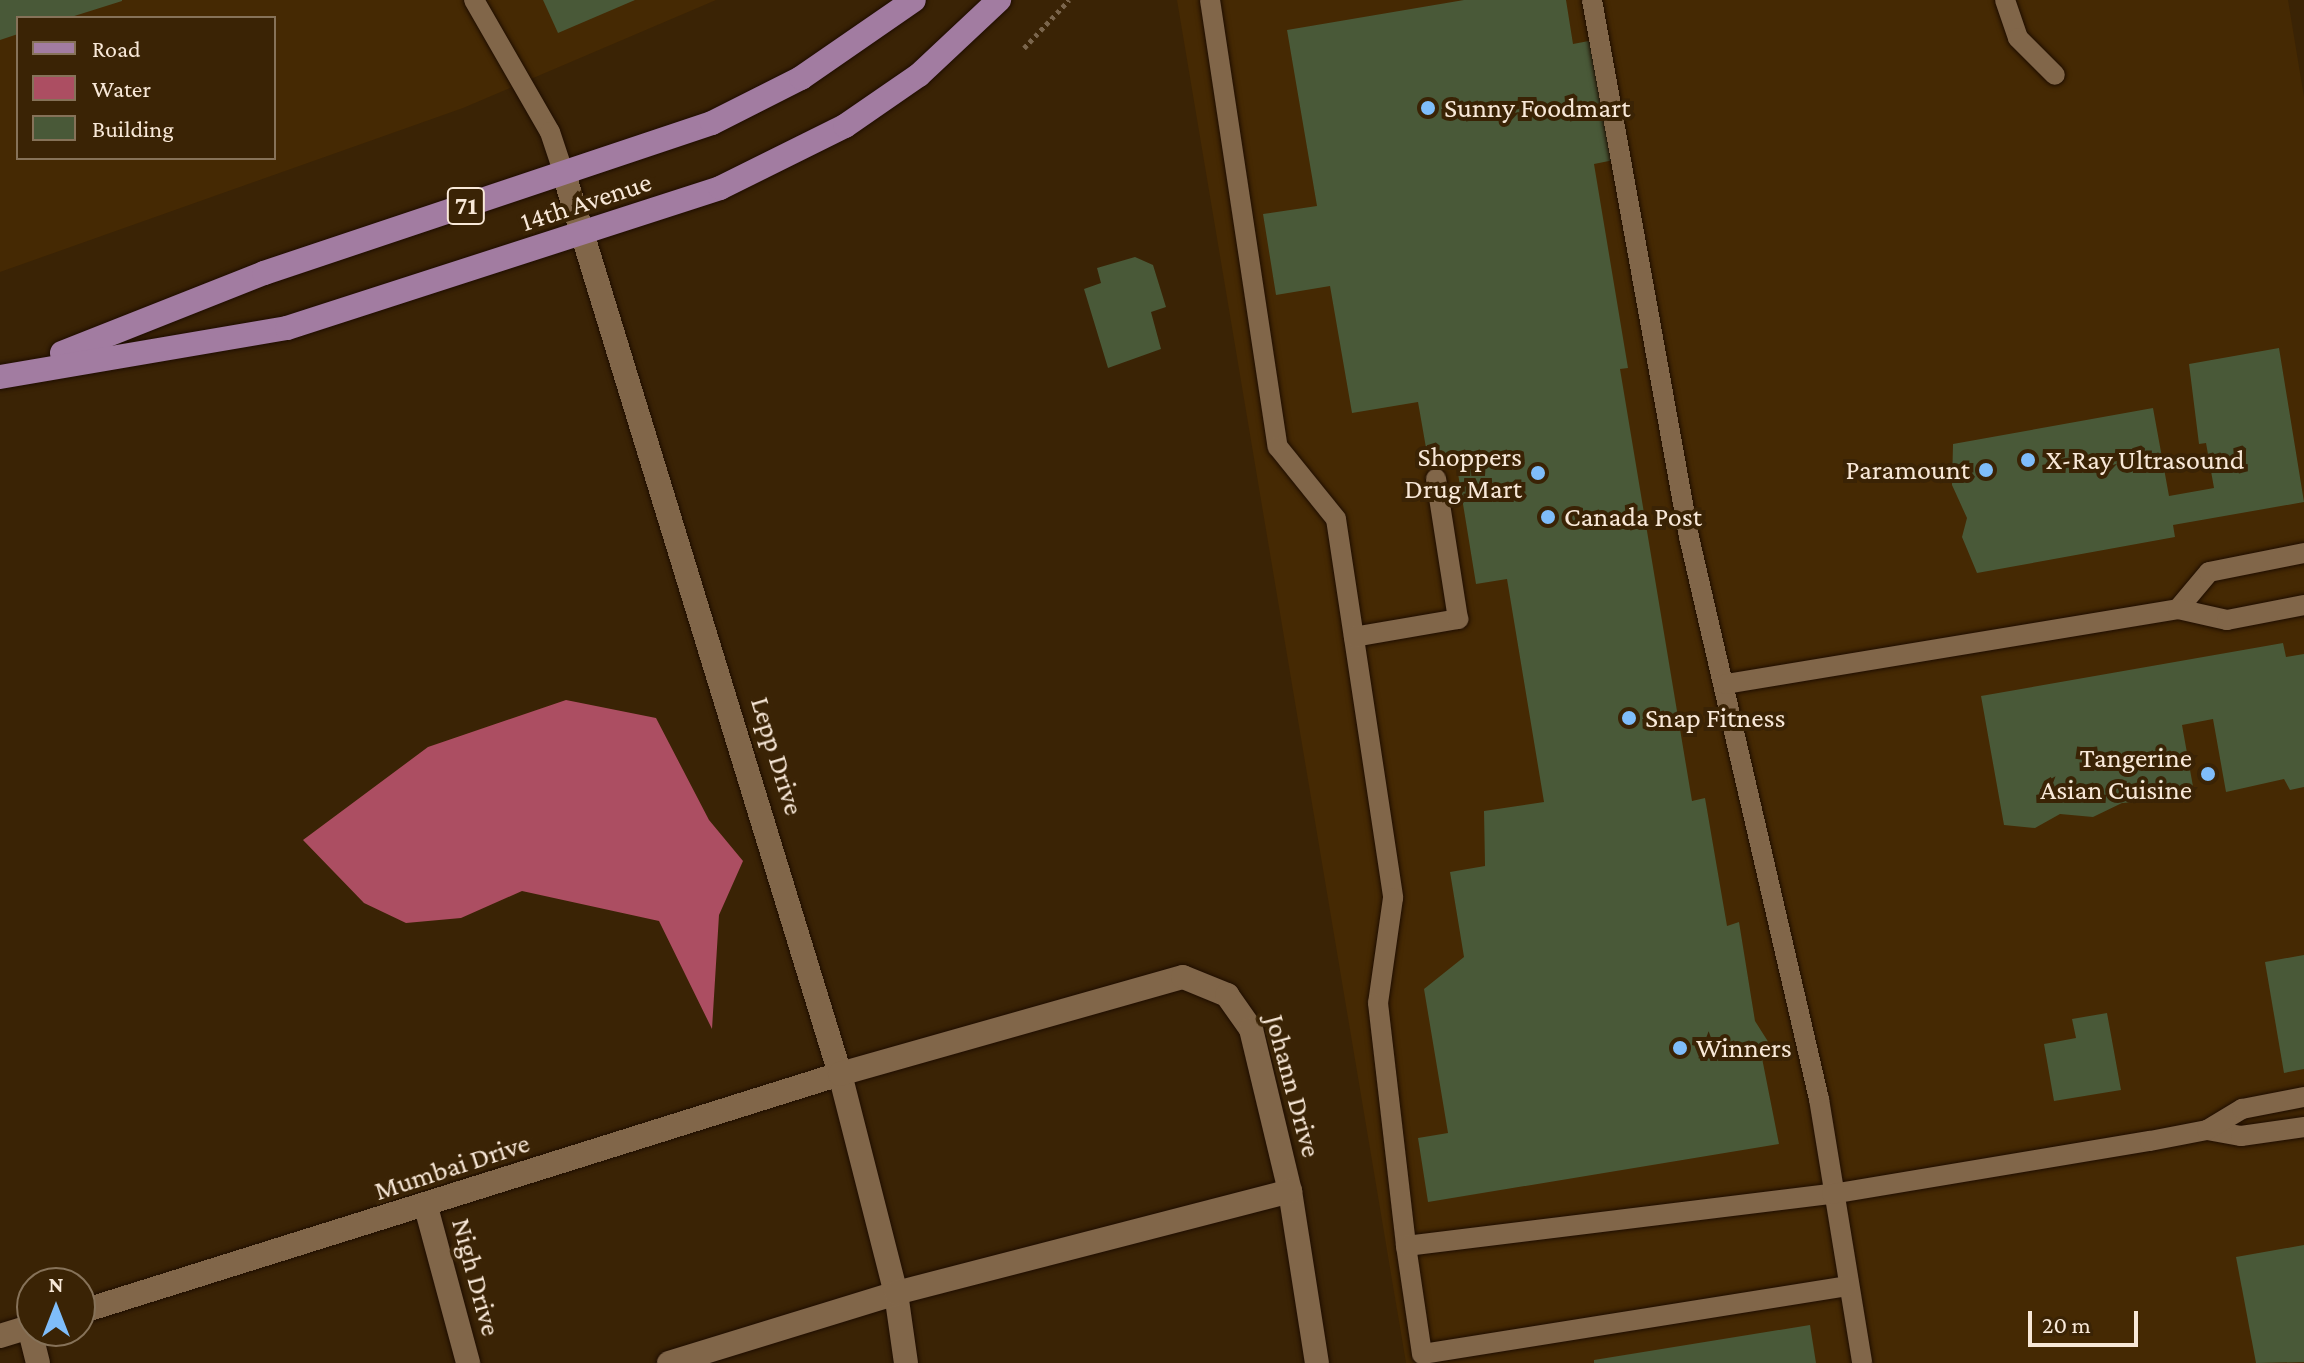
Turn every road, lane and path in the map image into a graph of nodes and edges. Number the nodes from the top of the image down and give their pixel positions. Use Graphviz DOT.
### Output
graph roads {
  1 [pos="474,0"];
  2 [pos="914,0"];
  3 [pos="999,0"];
  4 [pos="1069,0"];
  5 [pos="1210,0"];
  6 [pos="1592,0"];
  7 [pos="2005,0"];
  8 [pos="1024,48"];
  9 [pos="2055,75"];
  10 [pos="564,174"];
  11 [pos="583,234"];
  12 [pos="1436,479"];
  13 [pos="2304,553"];
  14 [pos="2304,605"];
  15 [pos="2178,609"];
  16 [pos="1354,637"];
  17 [pos="1726,684"];
  18 [pos="840,1074"];
  19 [pos="2304,1097"];
  20 [pos="2304,1127"];
  21 [pos="2207,1130"];
  22 [pos="1290,1191"];
  23 [pos="1832,1194"];
  24 [pos="426,1207"];
  25 [pos="1406,1246"];
  26 [pos="1848,1286"];
  27 [pos="896,1293"];
  28 [pos="96,1307"];
  29 [pos="468,1363"];
  30 [pos="669,1363"];
  31 [pos="906,1363"];
  32 [pos="1317,1363"];
  33 [pos="1862,1363"];
  1 -- 10 [label="lane"];
  2 -- 10 [label="main road, 14th Avenue / 71"];
  3 -- 11 [label="main road, 14th Avenue / 71"];
  4 -- 8 [label="path"];
  5 -- 16 [label="lane"];
  6 -- 17 [label="lane"];
  7 -- 9 [label="lane"];
  10 -- 11 [label="street, Lepp Drive"];
  10 -- 11 [label="main road, 14th Avenue / 71"];
  11 -- 18 [label="street, Lepp Drive"];
  12 -- 16 [label="lane"];
  13 -- 15 [label="lane"];
  14 -- 15 [label="lane"];
  15 -- 17 [label="lane"];
  16 -- 25 [label="lane"];
  17 -- 23 [label="lane"];
  18 -- 22 [label="street, Johann Drive"];
  18 -- 24 [label="street, Mumbai Drive"];
  18 -- 27 [label="street, Lepp Drive"];
  19 -- 21 [label="lane"];
  20 -- 21 [label="lane"];
  21 -- 23 [label="lane"];
  22 -- 27 [label="street"];
  22 -- 32 [label="street, Johann Drive"];
  23 -- 25 [label="lane"];
  23 -- 26 [label="lane"];
  24 -- 28 [label="street, Mumbai Drive"];
  24 -- 29 [label="street, Nigh Drive"];
  25 -- 26 [label="lane"];
  26 -- 33 [label="lane"];
  27 -- 30 [label="street"];
  27 -- 31 [label="street, Lepp Drive"];
}
